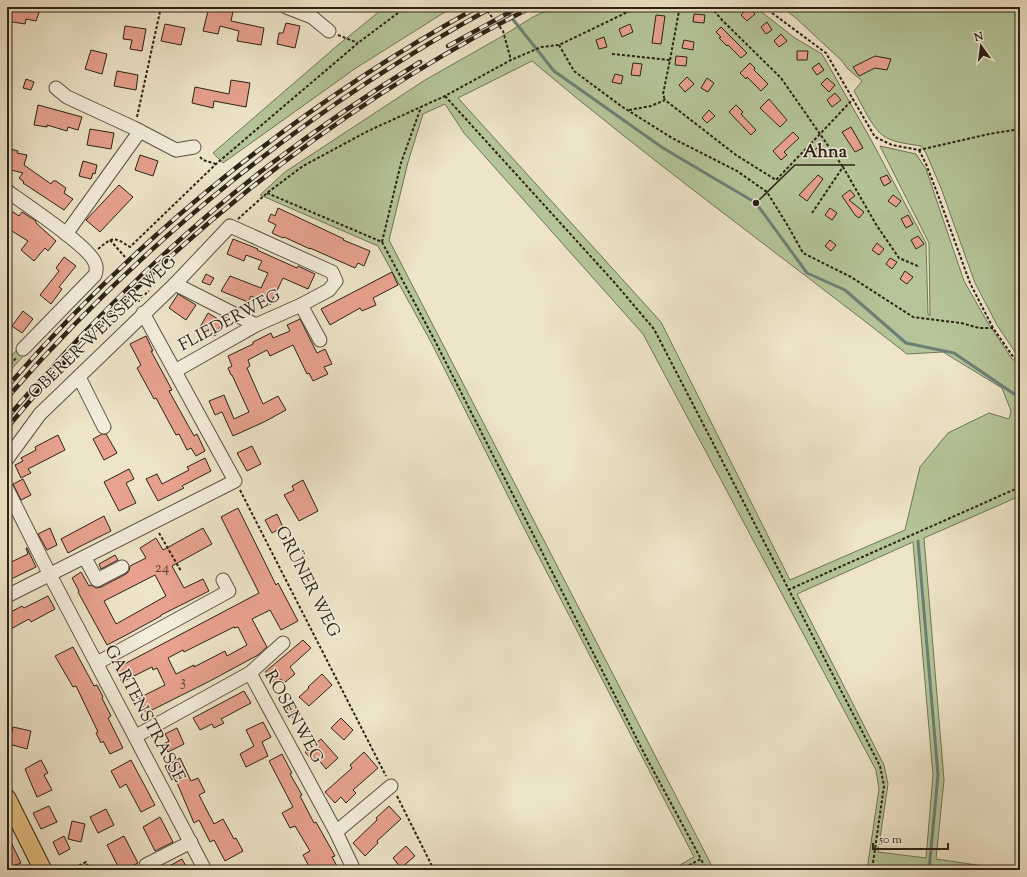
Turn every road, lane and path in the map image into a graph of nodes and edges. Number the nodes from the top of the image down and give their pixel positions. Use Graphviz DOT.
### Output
graph roads {
  1 [pos="161,7"];
  2 [pos="286,7"];
  3 [pos="406,7"];
  4 [pos="484,7"];
  5 [pos="638,7"];
  6 [pos="687,7"];
  7 [pos="711,7"];
  8 [pos="764,7"];
  9 [pos="329,32"];
  10 [pos="358,43"];
  11 [pos="559,45"];
  12 [pos="612,54"];
  13 [pos="510,60"];
  14 [pos="670,60"];
  15 [pos="56,88"];
  16 [pos="445,96"];
  17 [pos="854,99"];
  18 [pos="665,100"];
  19 [pos="421,107"];
  20 [pos="628,110"];
  21 [pos="1020,129"];
  22 [pos="137,130"];
  23 [pos="820,134"];
  24 [pos="194,147"];
  25 [pos="919,150"];
  26 [pos="216,164"];
  27 [pos="843,167"];
  28 [pos="7,191"];
  29 [pos="266,193"];
  30 [pos="812,213"];
  31 [pos="230,226"];
  32 [pos="66,234"];
  33 [pos="110,240"];
  34 [pos="382,242"];
  35 [pos="90,255"];
  36 [pos="124,257"];
  37 [pos="920,267"];
  38 [pos="175,284"];
  39 [pos="149,291"];
  40 [pos="139,299"];
  41 [pos="301,305"];
  42 [pos="143,313"];
  43 [pos="256,326"];
  44 [pos="993,328"];
  45 [pos="320,340"];
  46 [pos="23,350"];
  47 [pos="1020,361"];
  48 [pos="7,368"];
  49 [pos="175,371"];
  50 [pos="79,377"];
  51 [pos="104,427"];
  52 [pos="7,460"];
  53 [pos="235,481"];
  54 [pos="1020,487"];
  55 [pos="7,489"];
  56 [pos="153,523"];
  57 [pos="85,558"];
  58 [pos="122,567"];
  59 [pos="181,571"];
  60 [pos="50,575"];
  61 [pos="223,580"];
  62 [pos="788,590"];
  63 [pos="7,596"];
  64 [pos="283,642"];
  65 [pos="97,663"];
  66 [pos="250,673"];
  67 [pos="136,736"];
  68 [pos="391,786"];
  69 [pos="8,803"];
  70 [pos="336,832"];
  71 [pos="191,842"];
  72 [pos="701,859"];
  73 [pos="146,865"];
  74 [pos="43,870"];
  75 [pos="70,870"];
  76 [pos="90,870"];
  77 [pos="206,870"];
  78 [pos="354,870"];
  79 [pos="434,870"];
  80 [pos="680,870"];
  81 [pos="706,870"];
  82 [pos="872,870"];
  1 -- 22 [label="path"];
  2 -- 9 [label="street"];
  3 -- 10 [label="path"];
  4 -- 13 [label="path"];
  5 -- 11 [label="path"];
  6 -- 14 [label="path"];
  7 -- 23 [label="path"];
  8 -- 17 [label="path"];
  9 -- 10 [label="path"];
  10 -- 26 [label="path"];
  11 -- 13 [label="path"];
  11 -- 20 [label="path"];
  12 -- 14 [label="path"];
  13 -- 16 [label="path"];
  14 -- 18 [label="path"];
  15 -- 22 [label="street"];
  16 -- 19 [label="path"];
  16 -- 62 [label="path"];
  17 -- 23 [label="path"];
  17 -- 25 [label="path"];
  18 -- 20 [label="path"];
  18 -- 23 [label="path"];
  19 -- 29 [label="path"];
  19 -- 34 [label="path"];
  20 -- 44 [label="path"];
  21 -- 25 [label="path"];
  22 -- 24 [label="street"];
  22 -- 32 [label="street"];
  23 -- 27 [label="path"];
  24 -- 26 [label="path"];
  25 -- 44 [label="path"];
  26 -- 33 [label="path"];
  27 -- 30 [label="path"];
  27 -- 37 [label="path"];
  28 -- 32 [label="street"];
  29 -- 31 [label="path"];
  29 -- 34 [label="path"];
  31 -- 38 [label="street, OBERER WEISSER WEG"];
  31 -- 41 [label="street, FLIEDERWEG"];
  32 -- 35 [label="street"];
  33 -- 35 [label="path"];
  33 -- 36 [label="path"];
  34 -- 72 [label="path"];
  35 -- 46 [label="street"];
  38 -- 42 [label="street, OBERER WEISSER WEG"];
  38 -- 43 [label="street"];
  39 -- 40 [label="path"];
  41 -- 43 [label="street, FLIEDERWEG"];
  41 -- 45 [label="street, FLIEDERWEG"];
  42 -- 49 [label="street"];
  42 -- 50 [label="street, OBERER WEISSER WEG"];
  43 -- 49 [label="street, FLIEDERWEG"];
  44 -- 47 [label="path"];
  46 -- 48 [label="path"];
  49 -- 53 [label="street"];
  50 -- 51 [label="street"];
  50 -- 52 [label="street, OBERER WEISSER WEG"];
  53 -- 56 [label="street"];
  53 -- 68 [label="path, GRÜNER WEG"];
  54 -- 62 [label="path"];
  55 -- 60 [label="street"];
  56 -- 57 [label="street"];
  56 -- 59 [label="path"];
  57 -- 58 [label="street"];
  57 -- 60 [label="street"];
  60 -- 63 [label="street"];
  60 -- 65 [label="street, GARTENSTRASSE"];
  61 -- 65 [label="street"];
  62 -- 82 [label="path"];
  64 -- 66 [label="street"];
  65 -- 67 [label="street, GARTENSTRASSE"];
  66 -- 67 [label="street, ROSENWEG"];
  66 -- 70 [label="street, ROSENWEG"];
  67 -- 71 [label="street, GARTENSTRASSE"];
  68 -- 70 [label="street"];
  68 -- 79 [label="path, GRÜNER WEG"];
  69 -- 74 [label="main road"];
  70 -- 78 [label="street, ROSENWEG"];
  71 -- 73 [label="street"];
  71 -- 77 [label="street, GARTENSTRASSE"];
  72 -- 80 [label="path"];
  72 -- 81 [label="path"];
  75 -- 76 [label="path"];
}
